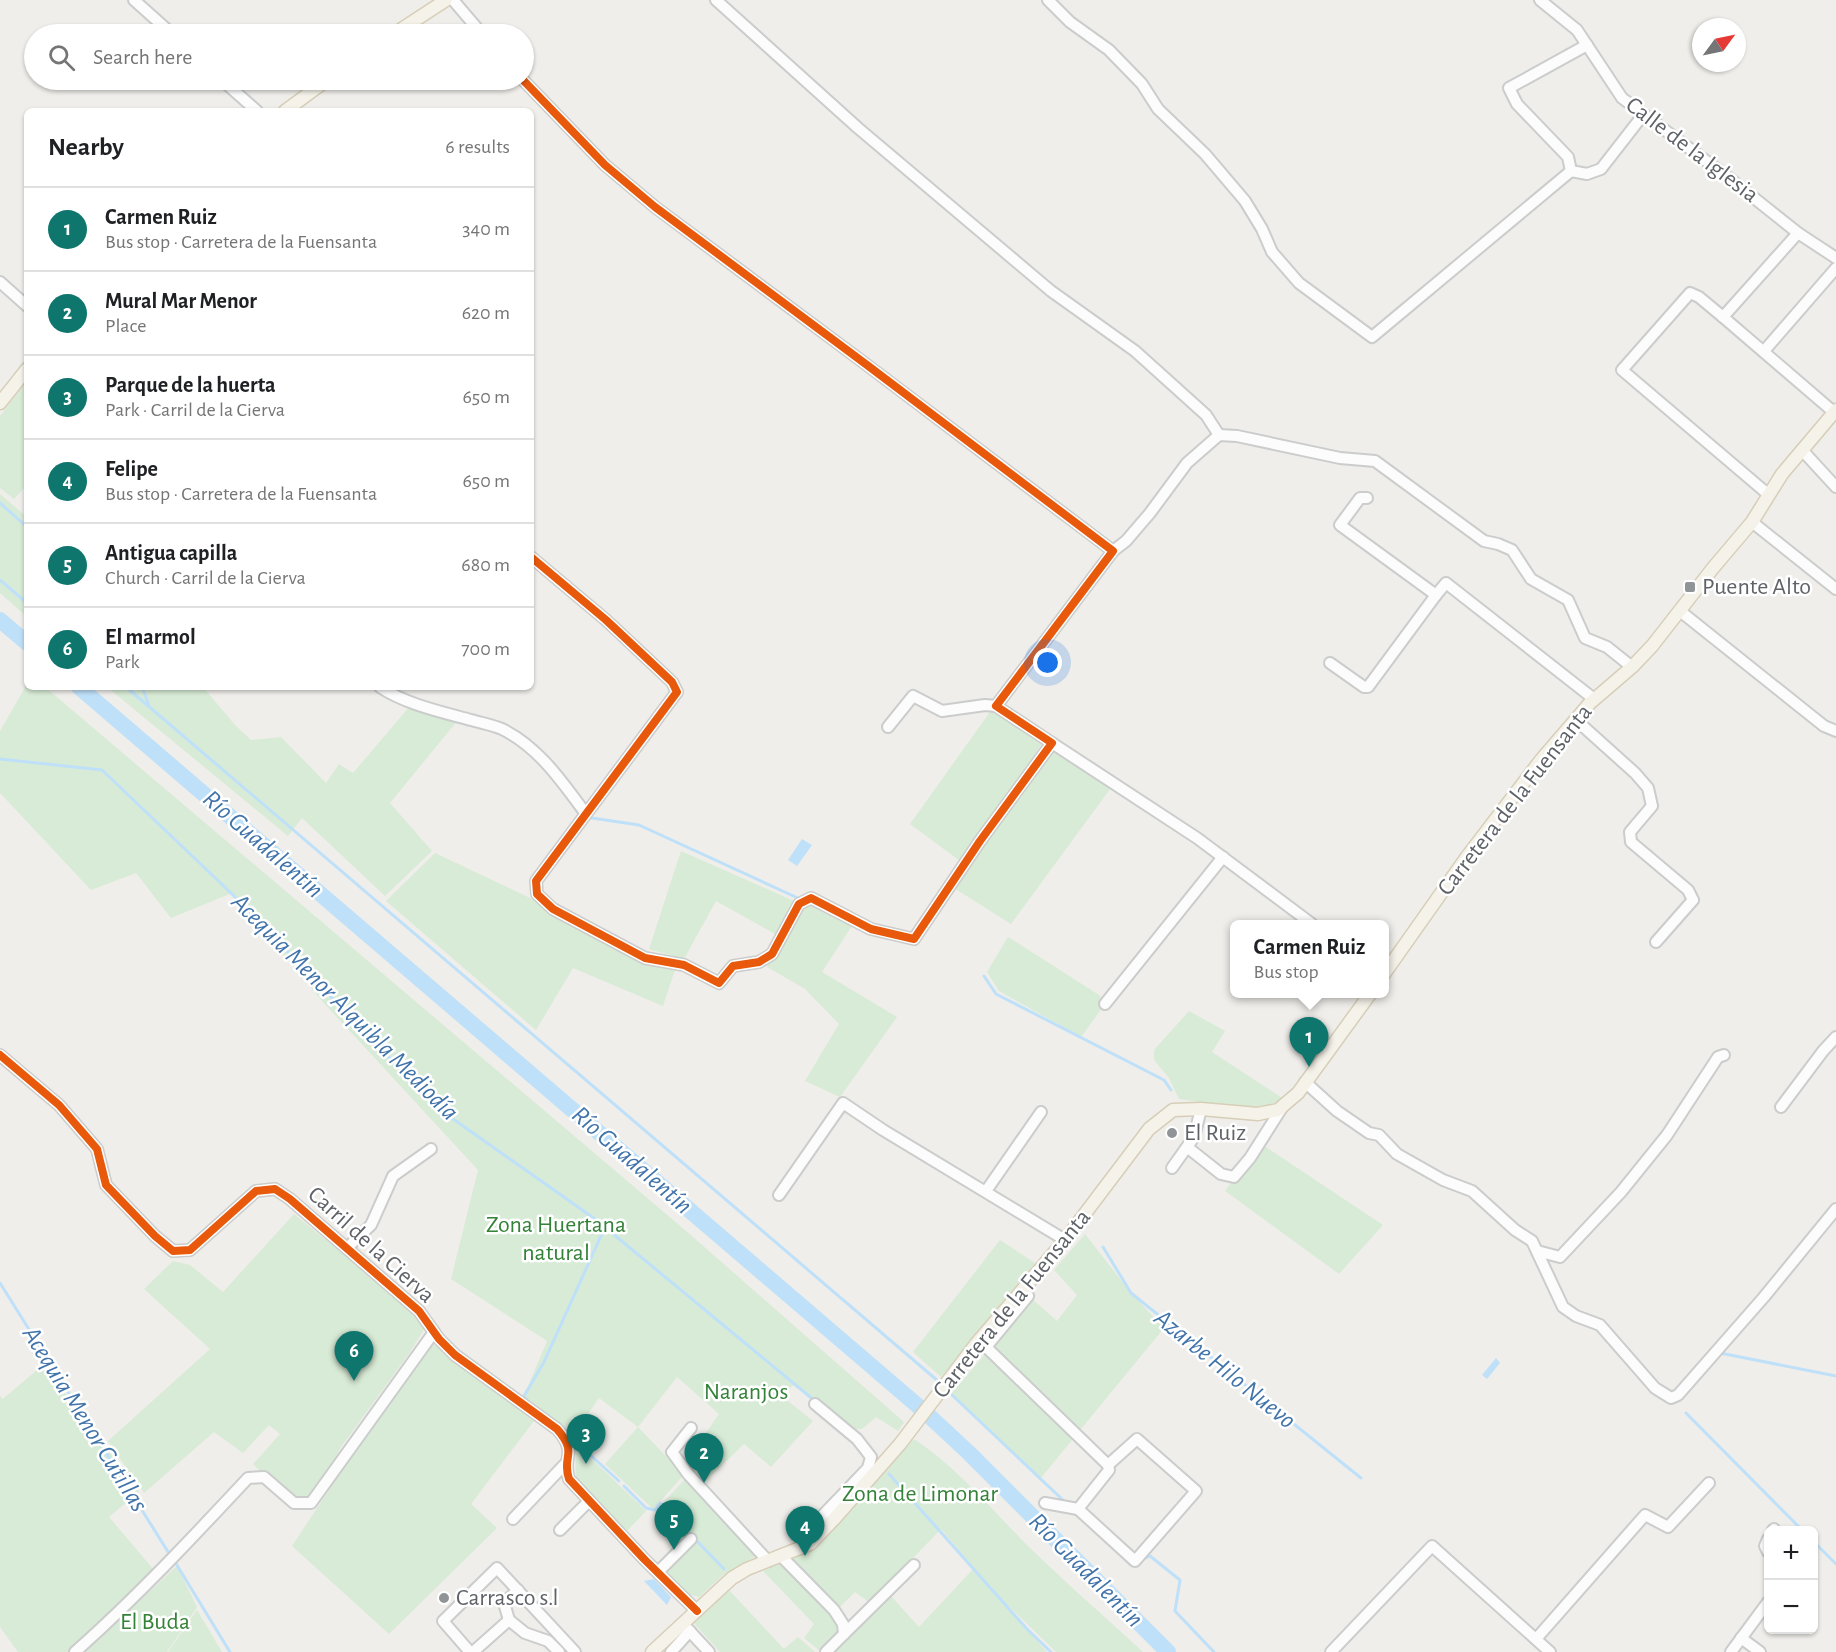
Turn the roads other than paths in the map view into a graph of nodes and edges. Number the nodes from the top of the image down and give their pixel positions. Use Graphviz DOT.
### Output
graph roads {
  1 [pos="134,0"];
  2 [pos="446,0"];
  3 [pos="453,0"];
  4 [pos="716,0"];
  5 [pos="1048,0"];
  6 [pos="1540,0"];
  7 [pos="161,24"];
  8 [pos="409,24"];
  9 [pos="473,24"];
  10 [pos="1587,45"];
  11 [pos="233,90"];
  12 [pos="313,90"];
  13 [pos="533,90"];
  14 [pos="254,108"];
  15 [pos="289,108"];
  16 [pos="1644,115"];
  17 [pos="1571,171"];
  18 [pos="1798,232"];
  19 [pos="1836,258"];
  20 [pos="1836,268"];
  21 [pos="0,282"];
  22 [pos="24,303"];
  23 [pos="1723,317"];
  24 [pos="1764,351"];
  25 [pos="24,373"];
  26 [pos="0,403"];
  27 [pos="1836,412"];
  28 [pos="1219,435"];
  29 [pos="1802,450"];
  30 [pos="1836,487"];
  31 [pos="1769,495"];
  32 [pos="1367,498"];
  33 [pos="1752,522"];
  34 [pos="1113,551"];
  35 [pos="534,560"];
  36 [pos="1836,589"];
  37 [pos="1436,596"];
  38 [pos="1680,611"];
  39 [pos="1330,663"];
  40 [pos="1632,668"];
  41 [pos="384,690"];
  42 [pos="1594,699"];
  43 [pos="996,705"];
  44 [pos="1576,720"];
  45 [pos="888,727"];
  46 [pos="1836,730"];
  47 [pos="1052,743"];
  48 [pos="586,814"];
  49 [pos="1223,857"];
  50 [pos="1307,920"];
  51 [pos="1656,942"];
  52 [pos="1389,967"];
  53 [pos="1366,998"];
  54 [pos="1106,1004"];
  55 [pos="1836,1037"];
  56 [pos="0,1055"];
  57 [pos="1724,1055"];
  58 [pos="1305,1082"];
  59 [pos="1285,1104"];
  60 [pos="1781,1107"];
  61 [pos="1201,1108"];
  62 [pos="1041,1112"];
  63 [pos="1187,1147"];
  64 [pos="431,1149"];
  65 [pos="1172,1168"];
  66 [pos="986,1191"];
  67 [pos="779,1195"];
  68 [pos="1836,1209"];
  69 [pos="1065,1240"];
  70 [pos="347,1248"];
  71 [pos="1537,1251"];
  72 [pos="1023,1290"];
  73 [pos="434,1332"];
  74 [pos="814,1404"];
  75 [pos="691,1428"];
  76 [pos="568,1462"];
  77 [pos="1108,1465"];
  78 [pos="1709,1483"];
  79 [pos="589,1501"];
  80 [pos="1045,1503"];
  81 [pos="1078,1509"];
  82 [pos="513,1519"];
  83 [pos="560,1530"];
  84 [pos="691,1539"];
  85 [pos="803,1548"];
  86 [pos="781,1556"];
  87 [pos="768,1561"];
  88 [pos="914,1565"];
  89 [pos="658,1572"];
  90 [pos="518,1590"];
  91 [pos="1764,1607"];
  92 [pos="697,1611"];
  93 [pos="509,1620"];
  94 [pos="687,1628"];
  95 [pos="844,1634"];
  96 [pos="1741,1638"];
  97 [pos="1536,1639"];
  98 [pos="75,1652"];
  99 [pos="472,1652"];
  100 [pos="559,1652"];
  101 [pos="575,1652"];
  102 [pos="652,1652"];
  103 [pos="671,1652"];
  104 [pos="709,1652"];
  105 [pos="826,1652"];
  106 [pos="1331,1652"];
  107 [pos="1550,1652"];
  108 [pos="1731,1652"];
  109 [pos="1760,1652"];
  1 -- 7 [label="street"];
  2 -- 8 [label="main road"];
  3 -- 9 [label="street"];
  4 -- 28 [label="street"];
  5 -- 17 [label="street"];
  6 -- 10 [label="street, Calle de la Iglesia"];
  10 -- 16 [label="street, Calle de la Iglesia"];
  10 -- 17 [label="street"];
  11 -- 14 [label="street"];
  12 -- 15 [label="main road"];
  13 -- 34 [label="street"];
  16 -- 17 [label="street"];
  16 -- 18 [label="street, Calle de la Iglesia"];
  18 -- 19 [label="street, Calle de la Iglesia"];
  18 -- 23 [label="street"];
  20 -- 24 [label="street"];
  21 -- 22 [label="street"];
  23 -- 24 [label="street"];
  23 -- 31 [label="street"];
  24 -- 27 [label="street"];
  25 -- 26 [label="main road"];
  27 -- 29 [label="main road, Carretera de la Fuensanta"];
  28 -- 34 [label="street"];
  28 -- 40 [label="street"];
  29 -- 30 [label="street"];
  29 -- 31 [label="main road, Carretera de la Fuensanta"];
  31 -- 33 [label="main road, Carretera de la Fuensanta"];
  32 -- 37 [label="street"];
  33 -- 36 [label="street"];
  33 -- 38 [label="main road, Carretera de la Fuensanta"];
  34 -- 43 [label="street"];
  35 -- 48 [label="street"];
  37 -- 39 [label="street"];
  37 -- 42 [label="street"];
  38 -- 40 [label="main road, Carretera de la Fuensanta"];
  38 -- 46 [label="street"];
  40 -- 42 [label="main road, Carretera de la Fuensanta"];
  41 -- 48 [label="street"];
  42 -- 44 [label="main road, Carretera de la Fuensanta"];
  43 -- 45 [label="street"];
  43 -- 47 [label="street"];
  44 -- 51 [label="street"];
  44 -- 52 [label="main road, Carretera de la Fuensanta"];
  47 -- 48 [label="street"];
  47 -- 49 [label="street"];
  49 -- 50 [label="street"];
  49 -- 54 [label="street"];
  53 -- 58 [label="main road, Carretera de la Fuensanta"];
  55 -- 60 [label="street"];
  56 -- 70 [label="street, Carril de la Cierva"];
  57 -- 71 [label="street"];
  58 -- 59 [label="main road, Carretera de la Fuensanta"];
  58 -- 71 [label="street"];
  59 -- 61 [label="main road, Carretera de la Fuensanta"];
  59 -- 63 [label="street"];
  61 -- 63 [label="street"];
  61 -- 69 [label="main road, Carretera de la Fuensanta"];
  62 -- 66 [label="street"];
  63 -- 65 [label="street"];
  64 -- 70 [label="street"];
  66 -- 67 [label="street"];
  66 -- 69 [label="street"];
  68 -- 71 [label="street"];
  69 -- 72 [label="main road, Carretera de la Fuensanta"];
  70 -- 73 [label="street, Carril de la Cierva"];
  72 -- 77 [label="street"];
  72 -- 85 [label="main road, Carretera de la Fuensanta"];
  73 -- 76 [label="street, Carril de la Cierva"];
  73 -- 98 [label="street"];
  74 -- 85 [label="street"];
  75 -- 87 [label="street"];
  76 -- 79 [label="street, Carril de la Cierva"];
  76 -- 82 [label="street"];
  77 -- 81 [label="street"];
  77 -- 81 [label="street"];
  78 -- 97 [label="street"];
  79 -- 83 [label="street"];
  79 -- 89 [label="street, Carril de la Cierva"];
  80 -- 81 [label="street"];
  84 -- 89 [label="street"];
  85 -- 86 [label="main road, Carretera de la Fuensanta"];
  86 -- 87 [label="main road, Carretera de la Fuensanta"];
  86 -- 95 [label="street"];
  87 -- 92 [label="main road, Carretera de la Fuensanta"];
  88 -- 95 [label="street"];
  89 -- 92 [label="street, Carril de la Cierva"];
  90 -- 93 [label="street"];
  90 -- 99 [label="street"];
  90 -- 101 [label="street"];
  91 -- 96 [label="street"];
  92 -- 94 [label="main road, Carretera de la Fuensanta"];
  93 -- 99 [label="street"];
  93 -- 100 [label="street"];
  94 -- 102 [label="main road, Carretera de la Fuensanta"];
  94 -- 103 [label="street"];
  94 -- 104 [label="street"];
  95 -- 105 [label="street"];
  96 -- 108 [label="street"];
  96 -- 109 [label="street"];
  97 -- 106 [label="street"];
  97 -- 107 [label="street"];
}
